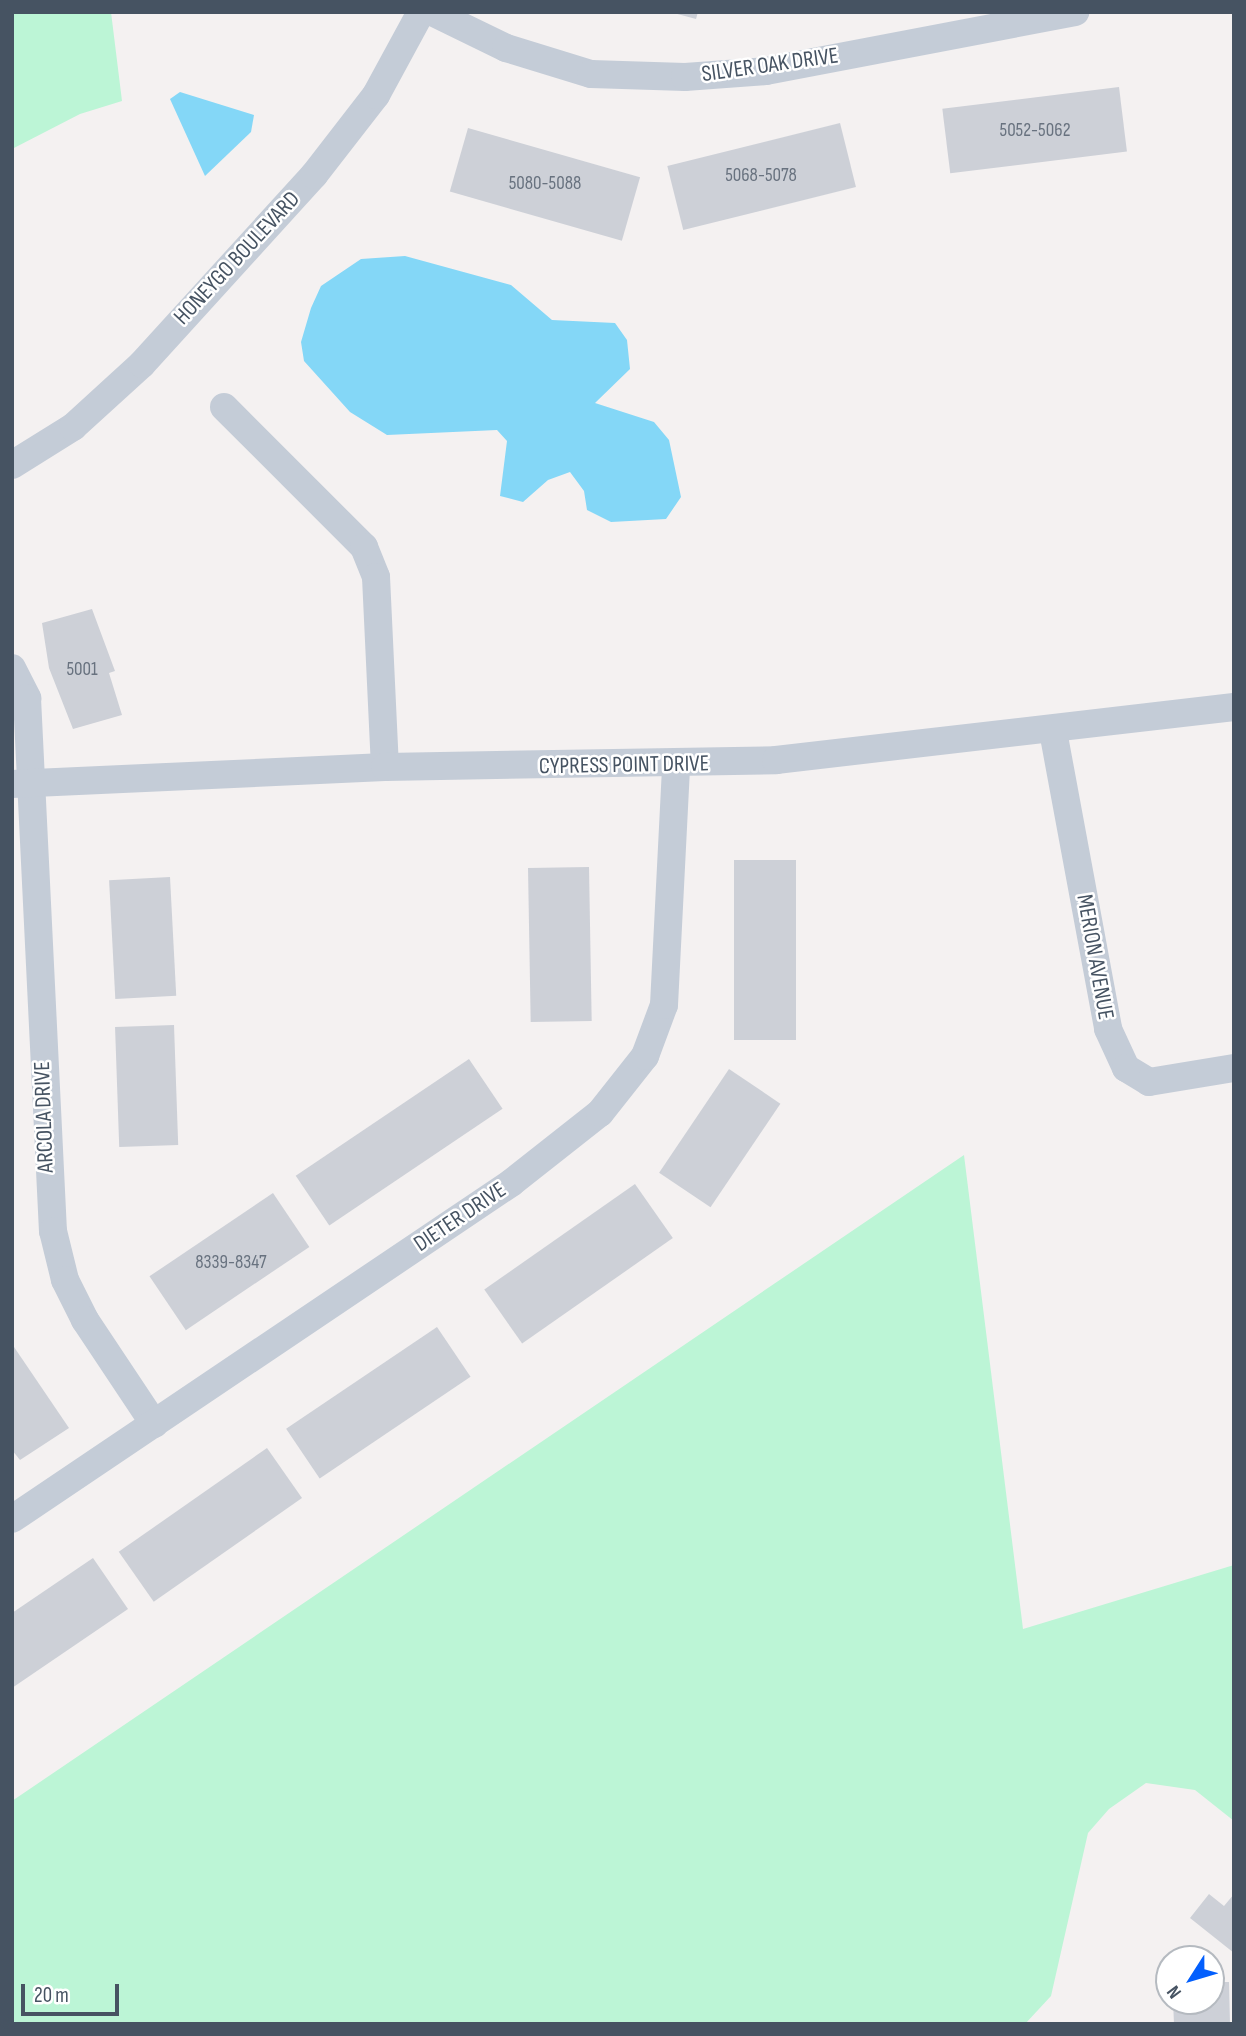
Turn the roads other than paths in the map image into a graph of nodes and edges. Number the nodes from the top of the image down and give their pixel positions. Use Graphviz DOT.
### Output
graph roads {
  1 [pos="421,12"];
  2 [pos="432,12"];
  3 [pos="1075,12"];
  4 [pos="223,407"];
  5 [pos="12,465"];
  6 [pos="12,668"];
  7 [pos="1234,707"];
  8 [pos="1053,731"];
  9 [pos="676,766"];
  10 [pos="385,767"];
  11 [pos="21,783"];
  12 [pos="1234,1068"];
  13 [pos="154,1424"];
  14 [pos="12,1519"];
  1 -- 5 [label="street, HONEYGO BOULEVARD"];
  2 -- 3 [label="street, SILVER OAK DRIVE"];
  4 -- 10 [label="street"];
  6 -- 11 [label="street, ARCOLA DRIVE"];
  7 -- 8 [label="street, CYPRESS POINT DRIVE"];
  8 -- 9 [label="street, CYPRESS POINT DRIVE"];
  8 -- 12 [label="street, MERION AVENUE"];
  9 -- 10 [label="street, CYPRESS POINT DRIVE"];
  9 -- 13 [label="street, DIETER DRIVE"];
  10 -- 11 [label="street, CYPRESS POINT DRIVE"];
  11 -- 13 [label="street, ARCOLA DRIVE"];
  13 -- 14 [label="street, DIETER DRIVE"];
}
